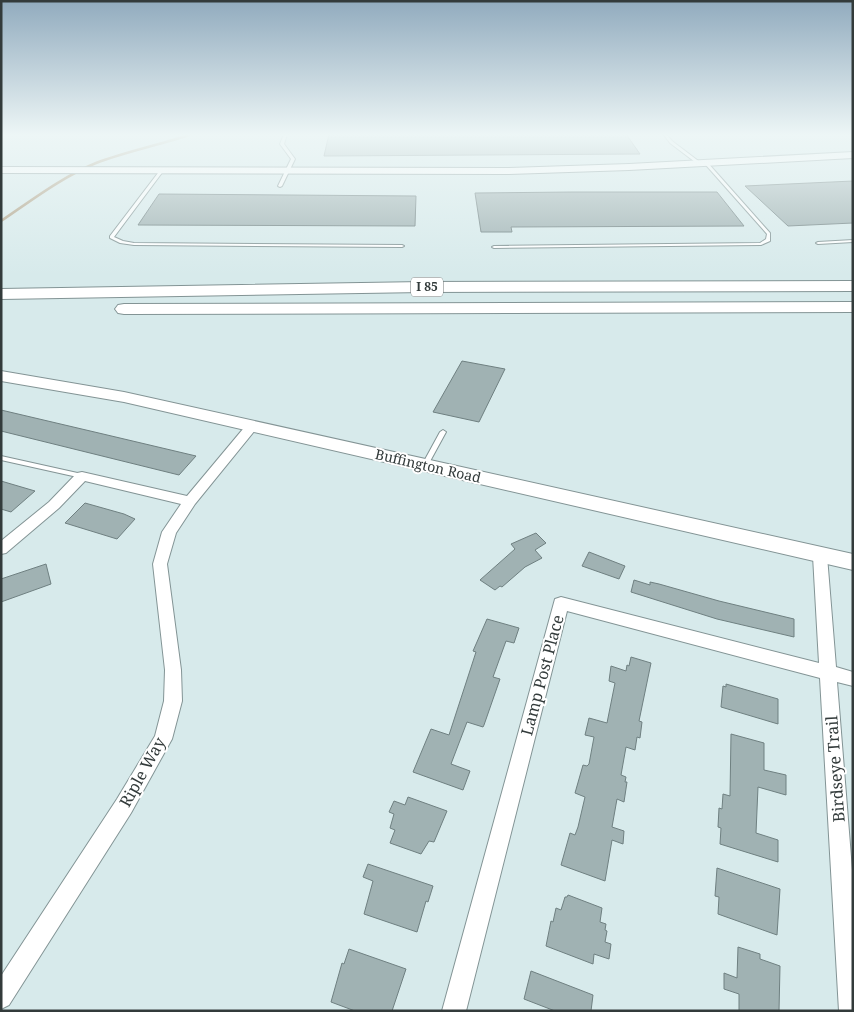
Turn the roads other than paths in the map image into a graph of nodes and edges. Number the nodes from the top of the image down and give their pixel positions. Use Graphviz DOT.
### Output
graph roads {
  1 [pos="154,181"];
  2 [pos="283,181"];
  3 [pos="720,181"];
  4 [pos="280,186"];
  5 [pos="853,241"];
  6 [pos="818,243"];
  7 [pos="402,246"];
  8 [pos="494,247"];
  9 [pos="853,286"];
  10 [pos="1,294"];
  11 [pos="853,308"];
  12 [pos="1,310"];
  13 [pos="1,376"];
  14 [pos="252,426"];
  15 [pos="443,432"];
  16 [pos="1,458"];
  17 [pos="424,465"];
  18 [pos="82,476"];
  19 [pos="190,501"];
  20 [pos="1,549"];
  21 [pos="820,556"];
  22 [pos="853,562"];
  23 [pos="829,673"];
  24 [pos="853,680"];
  25 [pos="1,996"];
  26 [pos="454,1011"];
  27 [pos="851,1011"];
  1 -- 7 [label="lane"];
  2 -- 4 [label="lane"];
  3 -- 8 [label="lane"];
  5 -- 6 [label="lane"];
  9 -- 10 [label="highway, I 85"];
  11 -- 12 [label="highway, I 85"];
  13 -- 14 [label="street, Buffington Road"];
  14 -- 17 [label="street, Buffington Road"];
  14 -- 19 [label="street, Riple Way"];
  15 -- 17 [label="lane"];
  16 -- 18 [label="lane"];
  17 -- 21 [label="street, Buffington Road"];
  18 -- 19 [label="street"];
  18 -- 20 [label="street"];
  19 -- 25 [label="street, Riple Way"];
  21 -- 22 [label="street, Buffington Road"];
  21 -- 23 [label="street, Birdseye Trail"];
  23 -- 24 [label="street, Lamp Post Place"];
  23 -- 26 [label="street, Lamp Post Place"];
  23 -- 27 [label="street, Birdseye Trail"];
}
